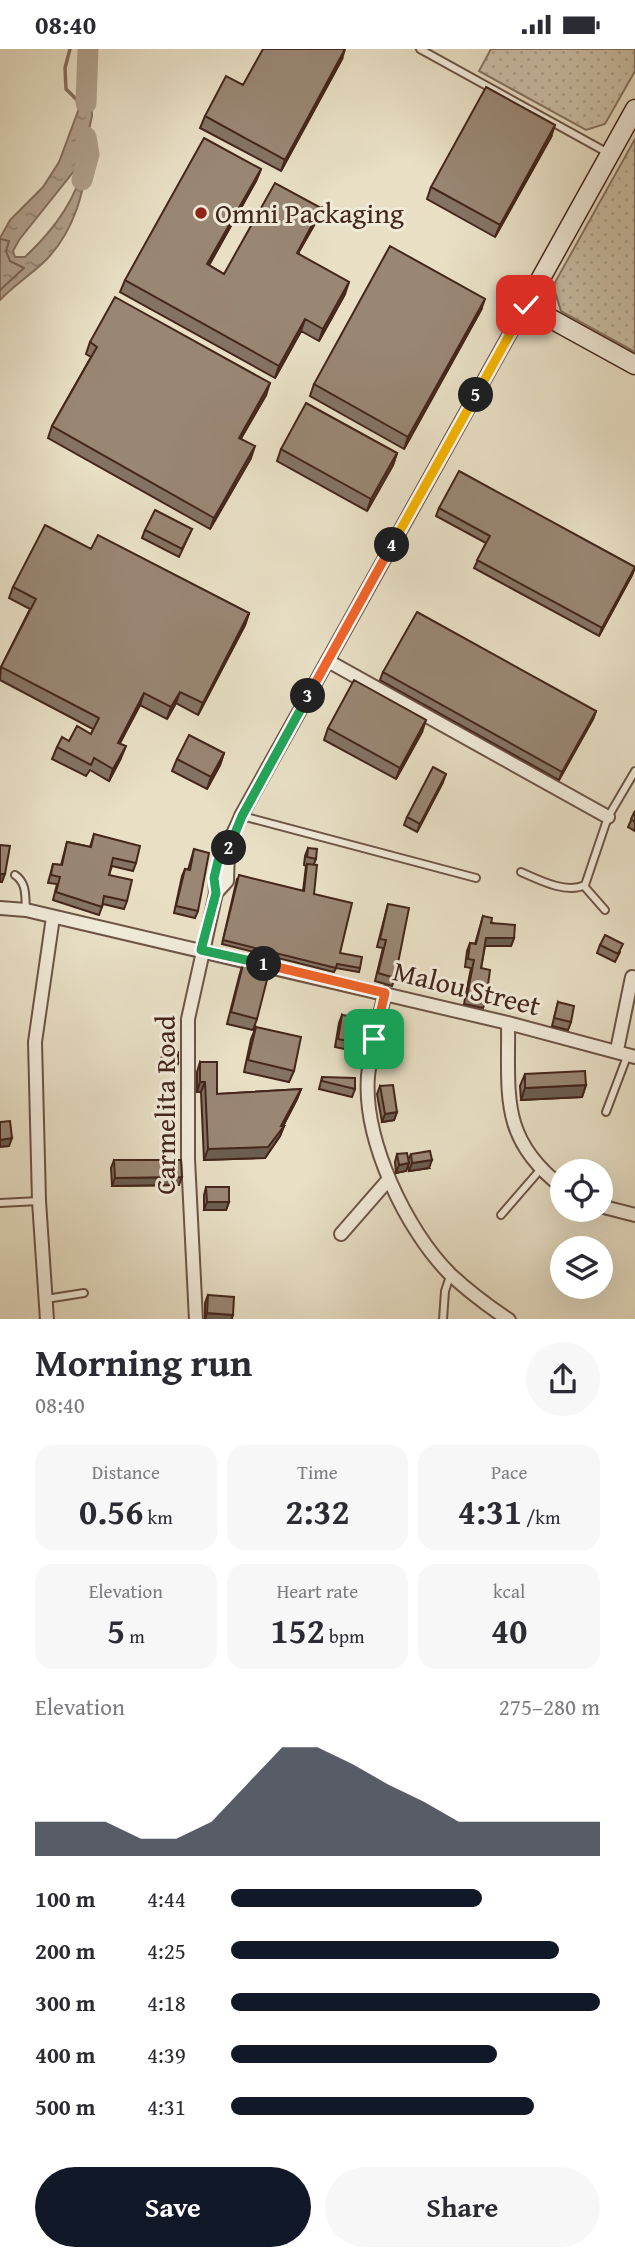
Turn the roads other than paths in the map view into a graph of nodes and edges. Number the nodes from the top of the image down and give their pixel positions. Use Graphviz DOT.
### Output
graph roads {
  1 [pos="420,49"];
  2 [pos="635,109"];
  3 [pos="610,154"];
  4 [pos="526,305"];
  5 [pos="635,365"];
  6 [pos="328,661"];
  7 [pos="635,771"];
  8 [pos="242,816"];
  9 [pos="608,817"];
  10 [pos="521,872"];
  11 [pos="15,875"];
  12 [pos="477,878"];
  13 [pos="584,886"];
  14 [pos="0,908"];
  15 [pos="605,909"];
  16 [pos="26,910"];
  17 [pos="53,916"];
  18 [pos="201,950"];
  19 [pos="632,977"];
  20 [pos="385,993"];
  21 [pos="509,1023"];
  22 [pos="627,1054"];
  23 [pos="606,1112"];
  24 [pos="540,1170"];
  25 [pos="550,1178"];
  26 [pos="389,1179"];
  27 [pos="39,1201"];
  28 [pos="0,1203"];
  29 [pos="613,1209"];
  30 [pos="500,1215"];
  31 [pos="635,1215"];
  32 [pos="341,1234"];
  33 [pos="450,1274"];
  34 [pos="84,1293"];
  35 [pos="46,1300"];
  36 [pos="47,1319"];
  37 [pos="196,1319"];
  38 [pos="443,1319"];
  39 [pos="509,1319"];
  1 -- 3 [label="lane"];
  2 -- 3 [label="street, Carmelita Road"];
  3 -- 4 [label="street, Carmelita Road"];
  4 -- 5 [label="street"];
  4 -- 6 [label="street, Carmelita Road"];
  6 -- 8 [label="street, Carmelita Road"];
  6 -- 9 [label="street"];
  7 -- 9 [label="lane"];
  8 -- 12 [label="lane"];
  8 -- 18 [label="street, Carmelita Road"];
  9 -- 13 [label="lane"];
  10 -- 13 [label="lane"];
  11 -- 16 [label="lane"];
  13 -- 15 [label="lane"];
  14 -- 16 [label="street, Malou Street"];
  16 -- 17 [label="street, Malou Street"];
  17 -- 18 [label="street, Malou Street"];
  17 -- 27 [label="street"];
  18 -- 20 [label="street, Malou Street"];
  18 -- 37 [label="street, Carmelita Road"];
  19 -- 22 [label="street"];
  20 -- 21 [label="street, Malou Street"];
  20 -- 26 [label="street"];
  21 -- 22 [label="street, Malou Street"];
  21 -- 24 [label="street"];
  22 -- 23 [label="lane"];
  24 -- 25 [label="street"];
  24 -- 30 [label="lane"];
  26 -- 32 [label="street"];
  26 -- 33 [label="street"];
  27 -- 28 [label="lane"];
  27 -- 35 [label="street"];
  29 -- 31 [label="street"];
  33 -- 38 [label="lane"];
  33 -- 39 [label="street"];
  34 -- 35 [label="lane"];
  35 -- 36 [label="street"];
}
